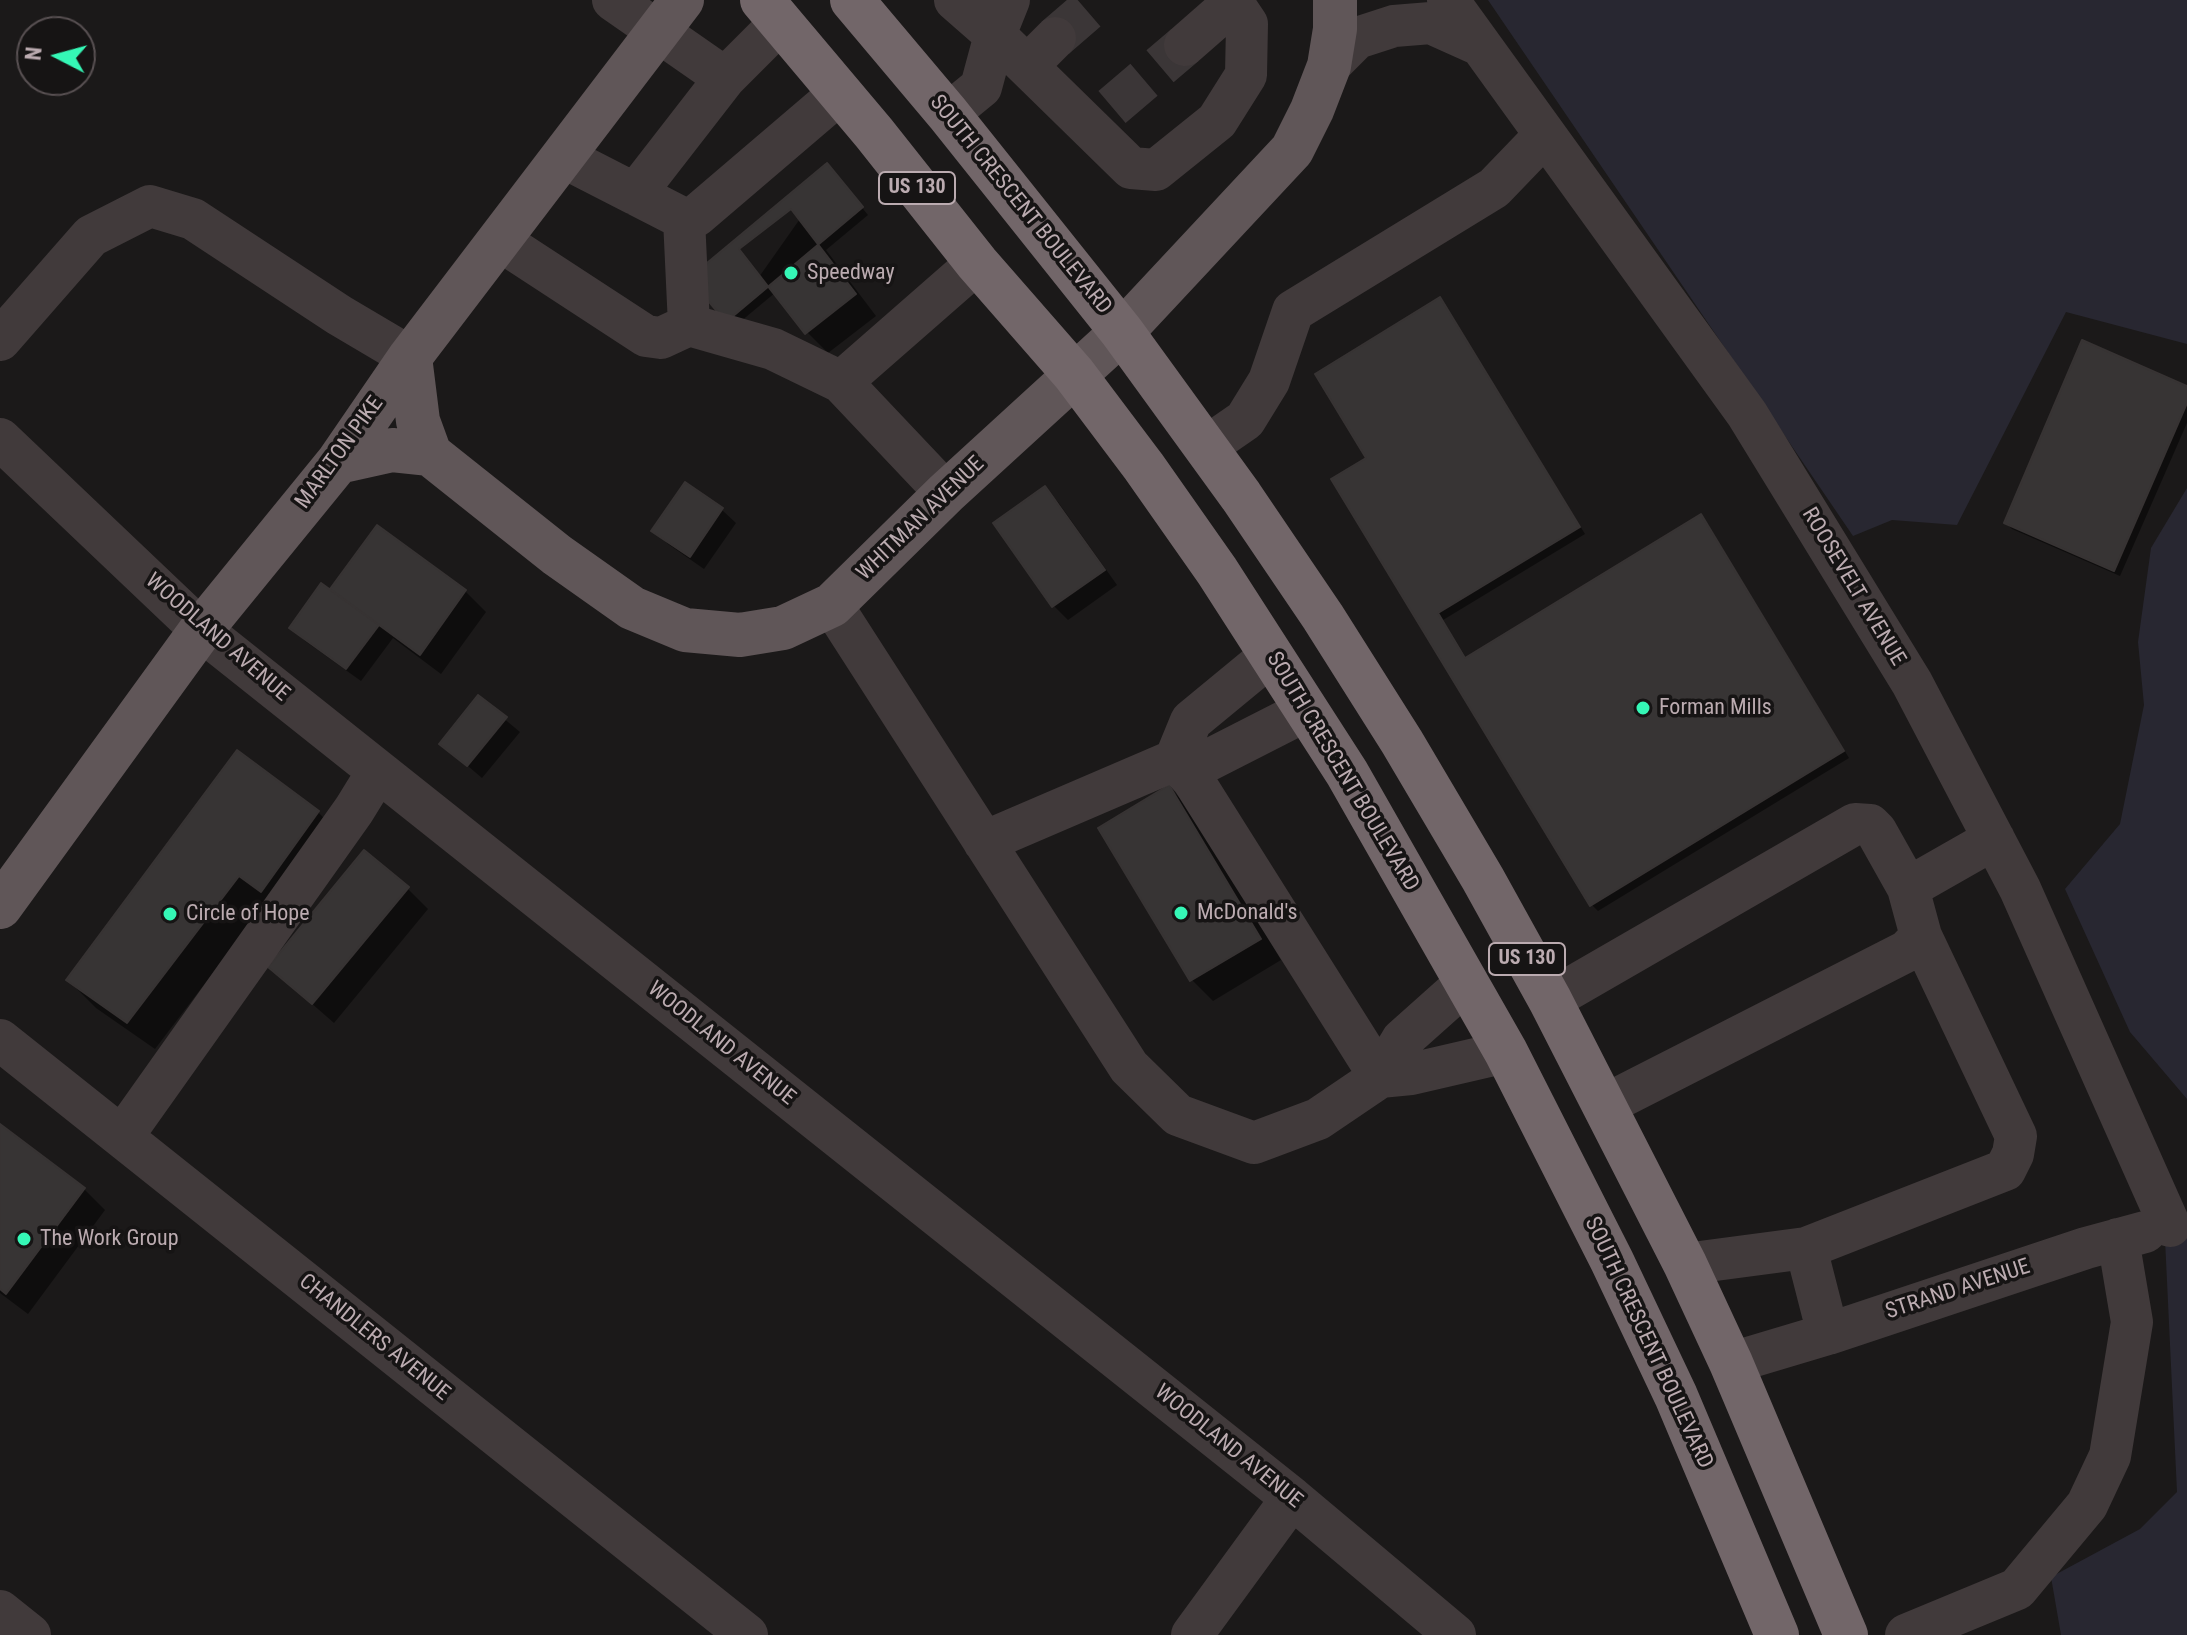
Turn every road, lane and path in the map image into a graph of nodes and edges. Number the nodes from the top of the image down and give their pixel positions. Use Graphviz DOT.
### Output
graph roads {
  1 [pos="613,0"];
  2 [pos="852,0"];
  3 [pos="955,0"];
  4 [pos="1335,0"];
  5 [pos="1448,0"];
  6 [pos="1232,2"];
  7 [pos="771,11"];
  8 [pos="670,16"];
  9 [pos="1002,17"];
  10 [pos="1185,45"];
  11 [pos="1480,45"];
  12 [pos="1329,66"];
  13 [pos="725,78"];
  14 [pos="840,93"];
  15 [pos="948,114"];
  16 [pos="1545,135"];
  17 [pos="563,157"];
  18 [pos="635,194"];
  19 [pos="684,219"];
  20 [pos="499,240"];
  21 [pos="977,263"];
  22 [pos="689,325"];
  23 [pos="1122,332"];
  24 [pos="0,340"];
  25 [pos="410,357"];
  26 [pos="1074,374"];
  27 [pos="841,382"];
  28 [pos="0,439"];
  29 [pos="1206,447"];
  30 [pos="430,454"];
  31 [pos="338,462"];
  32 [pos="946,493"];
  33 [pos="832,605"];
  34 [pos="201,630"];
  35 [pos="1271,655"];
  36 [pos="1307,710"];
  37 [pos="1175,760"];
  38 [pos="378,771"];
  39 [pos="1994,839"];
  40 [pos="984,842"];
  41 [pos="1908,888"];
  42 [pos="0,907"];
  43 [pos="1921,936"];
  44 [pos="1467,982"];
  45 [pos="1550,1000"];
  46 [pos="0,1040"];
  47 [pos="1506,1052"];
  48 [pos="1380,1077"];
  49 [pos="1605,1105"];
  50 [pos="122,1137"];
  51 [pos="2178,1224"];
  52 [pos="2118,1239"];
  53 [pos="1806,1248"];
  54 [pos="1685,1264"];
  55 [pos="1828,1334"];
  56 [pos="1731,1363"];
  57 [pos="1292,1498"];
  58 [pos="0,1611"];
  59 [pos="30,1635"];
  60 [pos="747,1635"];
  61 [pos="1192,1635"];
  62 [pos="1455,1635"];
  63 [pos="1777,1635"];
  64 [pos="1846,1635"];
  65 [pos="1906,1635"];
  1 -- 8 [label="street"];
  2 -- 15 [label="highway, SOUTH CRESCENT BOULEVARD / US 130"];
  3 -- 9 [label="street"];
  4 -- 12 [label="main road, WHITMAN AVENUE"];
  5 -- 11 [label="street, ROOSEVELT AVENUE"];
  6 -- 9 [label="street"];
  6 -- 10 [label="street"];
  7 -- 13 [label="street"];
  7 -- 14 [label="highway, SOUTH CRESCENT BOULEVARD / US 130"];
  8 -- 13 [label="street"];
  8 -- 17 [label="main road, MARLTON PIKE"];
  9 -- 15 [label="street"];
  11 -- 12 [label="street"];
  11 -- 16 [label="street, ROOSEVELT AVENUE"];
  12 -- 23 [label="main road, WHITMAN AVENUE"];
  13 -- 18 [label="street"];
  14 -- 19 [label="street"];
  14 -- 21 [label="highway, SOUTH CRESCENT BOULEVARD / US 130"];
  15 -- 23 [label="highway, SOUTH CRESCENT BOULEVARD / US 130"];
  16 -- 29 [label="street"];
  16 -- 39 [label="street, ROOSEVELT AVENUE"];
  17 -- 18 [label="street"];
  17 -- 20 [label="main road, MARLTON PIKE"];
  18 -- 19 [label="street"];
  19 -- 22 [label="street"];
  20 -- 22 [label="street"];
  20 -- 25 [label="main road, MARLTON PIKE"];
  21 -- 26 [label="highway, SOUTH CRESCENT BOULEVARD / US 130"];
  21 -- 27 [label="street"];
  22 -- 27 [label="street"];
  23 -- 26 [label="main road, WHITMAN AVENUE"];
  23 -- 29 [label="highway, SOUTH CRESCENT BOULEVARD / US 130"];
  24 -- 25 [label="street"];
  25 -- 30 [label="main road"];
  25 -- 31 [label="main road, MARLTON PIKE"];
  26 -- 32 [label="main road, WHITMAN AVENUE"];
  26 -- 35 [label="highway, SOUTH CRESCENT BOULEVARD / US 130"];
  27 -- 32 [label="street"];
  28 -- 34 [label="street, WOODLAND AVENUE"];
  29 -- 45 [label="highway, SOUTH CRESCENT BOULEVARD / US 130"];
  30 -- 31 [label="main road"];
  30 -- 33 [label="main road, WHITMAN AVENUE"];
  31 -- 34 [label="main road, MARLTON PIKE"];
  32 -- 33 [label="main road, WHITMAN AVENUE"];
  33 -- 40 [label="street"];
  34 -- 38 [label="street, WOODLAND AVENUE"];
  34 -- 42 [label="main road, MARLTON PIKE"];
  35 -- 36 [label="highway, SOUTH CRESCENT BOULEVARD / US 130"];
  35 -- 37 [label="street"];
  36 -- 37 [label="street"];
  36 -- 44 [label="highway, SOUTH CRESCENT BOULEVARD / US 130"];
  37 -- 40 [label="street"];
  37 -- 48 [label="street"];
  38 -- 50 [label="street"];
  38 -- 57 [label="street, WOODLAND AVENUE"];
  39 -- 41 [label="street"];
  39 -- 51 [label="street, ROOSEVELT AVENUE"];
  40 -- 48 [label="street"];
  41 -- 43 [label="street"];
  41 -- 45 [label="street"];
  43 -- 49 [label="street"];
  43 -- 53 [label="street"];
  44 -- 47 [label="highway, SOUTH CRESCENT BOULEVARD / US 130"];
  44 -- 48 [label="street"];
  45 -- 49 [label="highway, SOUTH CRESCENT BOULEVARD / US 130"];
  46 -- 50 [label="street, CHANDLERS AVENUE"];
  47 -- 48 [label="street"];
  47 -- 63 [label="highway, SOUTH CRESCENT BOULEVARD / US 130"];
  49 -- 54 [label="highway, SOUTH CRESCENT BOULEVARD / US 130"];
  50 -- 60 [label="street, CHANDLERS AVENUE"];
  51 -- 52 [label="street, STRAND AVENUE"];
  52 -- 55 [label="street, STRAND AVENUE"];
  52 -- 65 [label="street"];
  53 -- 54 [label="street"];
  53 -- 55 [label="street"];
  54 -- 56 [label="highway, SOUTH CRESCENT BOULEVARD / US 130"];
  55 -- 56 [label="street, STRAND AVENUE"];
  56 -- 64 [label="highway, SOUTH CRESCENT BOULEVARD / US 130"];
  57 -- 61 [label="street"];
  57 -- 62 [label="street, WOODLAND AVENUE"];
  58 -- 59 [label="street"];
}
